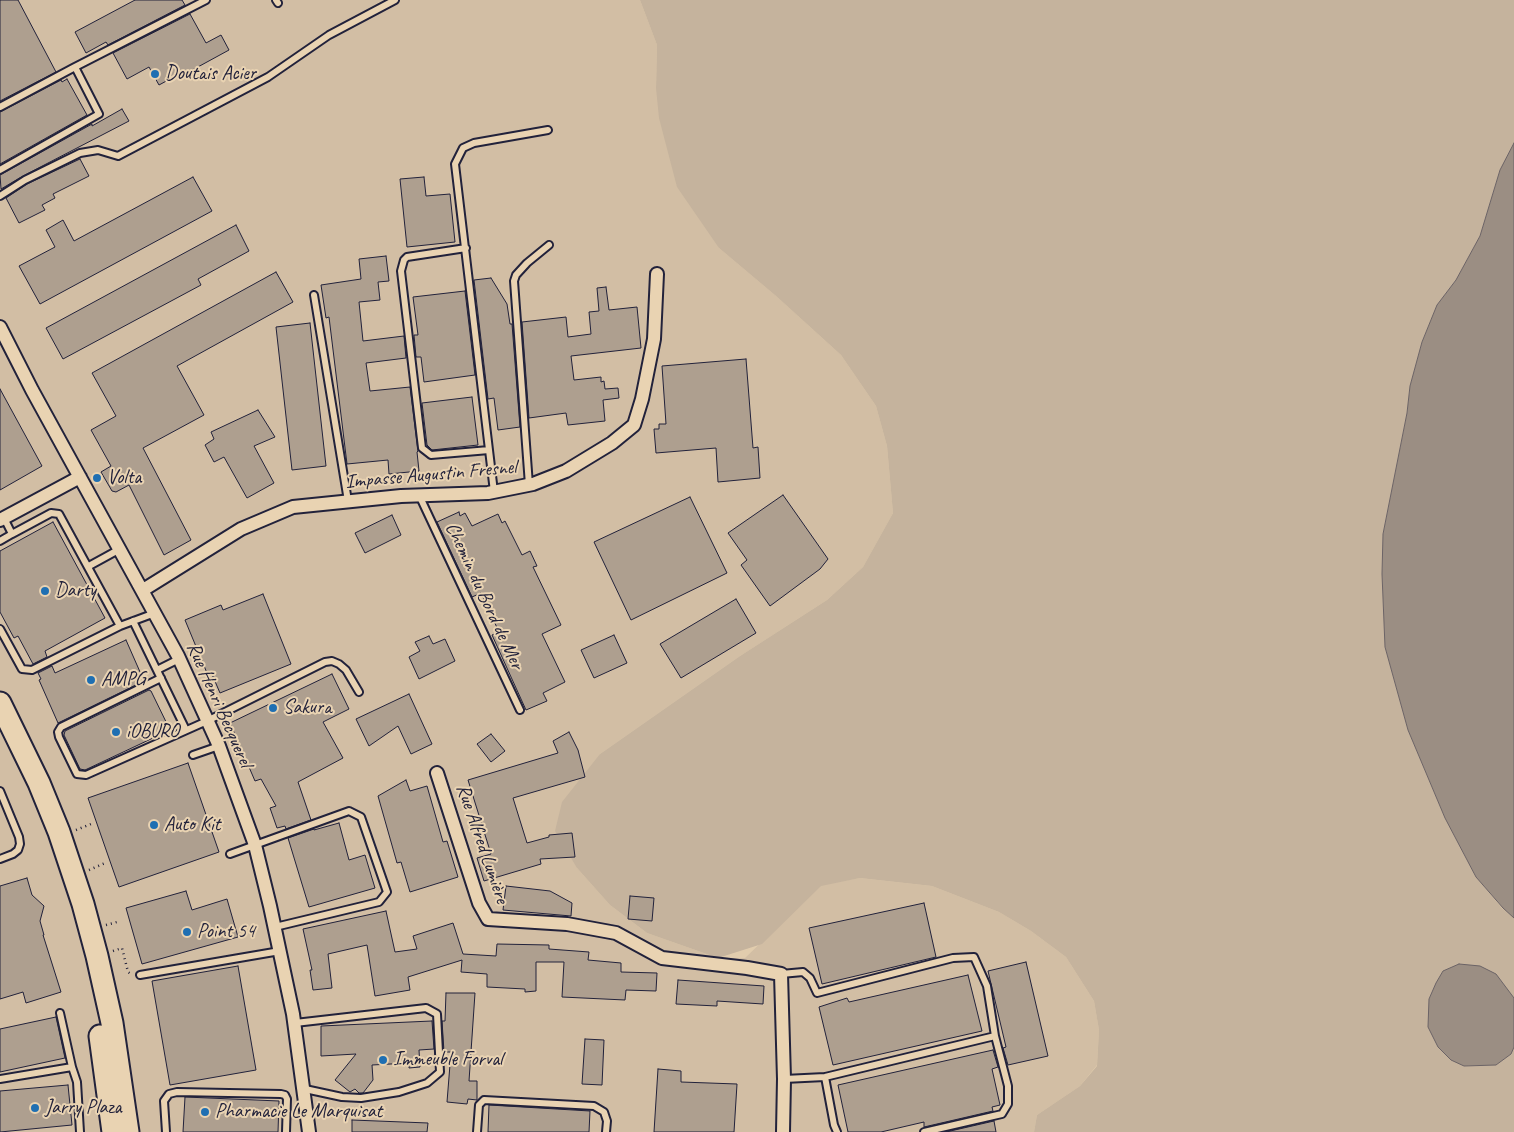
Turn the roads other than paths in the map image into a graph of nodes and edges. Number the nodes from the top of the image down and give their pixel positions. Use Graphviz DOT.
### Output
graph roads {
  1 [pos="206,0"];
  2 [pos="395,0"];
  3 [pos="75,67"];
  4 [pos="0,107"];
  5 [pos="548,130"];
  6 [pos="0,170"];
  7 [pos="0,196"];
  8 [pos="549,245"];
  9 [pos="466,248"];
  10 [pos="657,274"];
  11 [pos="314,295"];
  12 [pos="0,327"];
  13 [pos="489,450"];
  14 [pos="80,477"];
  15 [pos="529,485"];
  16 [pos="494,492"];
  17 [pos="419,495"];
  18 [pos="348,501"];
  19 [pos="2,519"];
  20 [pos="12,534"];
  21 [pos="0,540"];
  22 [pos="120,549"];
  23 [pos="89,566"];
  24 [pos="143,590"];
  25 [pos="155,614"];
  26 [pos="133,621"];
  27 [pos="120,626"];
  28 [pos="0,629"];
  29 [pos="179,659"];
  30 [pos="157,670"];
  31 [pos="161,678"];
  32 [pos="359,692"];
  33 [pos="0,703"];
  34 [pos="520,710"];
  35 [pos="207,721"];
  36 [pos="186,730"];
  37 [pos="0,733"];
  38 [pos="219,746"];
  39 [pos="193,755"];
  40 [pos="437,773"];
  41 [pos="0,791"];
  42 [pos="255,845"];
  43 [pos="230,854"];
  44 [pos="0,859"];
  45 [pos="275,928"];
  46 [pos="280,951"];
  47 [pos="781,974"];
  48 [pos="140,976"];
  49 [pos="60,1012"];
  50 [pos="295,1023"];
  51 [pos="995,1036"];
  52 [pos="72,1067"];
  53 [pos="825,1077"];
  54 [pos="0,1079"];
  55 [pos="784,1079"];
  56 [pos="305,1089"];
  57 [pos="80,1132"];
  58 [pos="113,1132"];
  59 [pos="128,1132"];
  60 [pos="166,1132"];
  61 [pos="286,1132"];
  62 [pos="310,1132"];
  63 [pos="477,1132"];
  64 [pos="606,1132"];
  65 [pos="783,1132"];
  66 [pos="837,1132"];
  67 [pos="924,1132"];
  1 -- 3 [label="lane"];
  2 -- 7 [label="lane"];
  3 -- 4 [label="lane"];
  3 -- 6 [label="lane"];
  5 -- 9 [label="lane"];
  8 -- 15 [label="lane"];
  9 -- 13 [label="lane"];
  9 -- 13 [label="lane"];
  10 -- 15 [label="street, Impasse Augustin Fresnel"];
  11 -- 18 [label="lane"];
  12 -- 14 [label="street, Rue Henri Becquerel"];
  13 -- 16 [label="lane"];
  14 -- 19 [label="street"];
  14 -- 22 [label="street, Rue Henri Becquerel"];
  15 -- 16 [label="street, Impasse Augustin Fresnel"];
  16 -- 17 [label="street, Impasse Augustin Fresnel"];
  17 -- 18 [label="street, Impasse Augustin Fresnel"];
  17 -- 34 [label="lane, Chemin du Bord de Mer"];
  18 -- 24 [label="street, Impasse Augustin Fresnel"];
  19 -- 20 [label="lane"];
  20 -- 21 [label="lane"];
  20 -- 23 [label="lane"];
  22 -- 23 [label="lane"];
  22 -- 24 [label="street, Rue Henri Becquerel"];
  23 -- 27 [label="lane"];
  24 -- 25 [label="street, Rue Henri Becquerel"];
  25 -- 26 [label="lane"];
  25 -- 29 [label="street, Rue Henri Becquerel"];
  26 -- 27 [label="lane"];
  26 -- 30 [label="lane"];
  27 -- 28 [label="lane"];
  29 -- 30 [label="lane"];
  29 -- 35 [label="street, Rue Henri Becquerel"];
  30 -- 31 [label="lane"];
  31 -- 36 [label="lane"];
  31 -- 36 [label="lane"];
  32 -- 35 [label="lane"];
  33 -- 59 [label="main road"];
  35 -- 36 [label="lane"];
  35 -- 38 [label="street, Rue Henri Becquerel"];
  37 -- 58 [label="main road"];
  38 -- 39 [label="lane"];
  38 -- 42 [label="street, Rue Henri Becquerel"];
  40 -- 47 [label="street, Rue Alfred Lumière"];
  41 -- 44 [label="lane"];
  42 -- 43 [label="lane"];
  42 -- 45 [label="street, Rue Henri Becquerel"];
  42 -- 45 [label="lane"];
  45 -- 46 [label="street, Rue Henri Becquerel"];
  46 -- 48 [label="lane"];
  46 -- 50 [label="street, Rue Henri Becquerel"];
  47 -- 51 [label="lane"];
  47 -- 55 [label="street"];
  49 -- 52 [label="lane"];
  50 -- 56 [label="street, Rue Henri Becquerel"];
  50 -- 56 [label="lane"];
  51 -- 53 [label="lane"];
  51 -- 67 [label="lane"];
  52 -- 54 [label="lane"];
  52 -- 57 [label="lane"];
  53 -- 55 [label="lane"];
  53 -- 66 [label="lane"];
  55 -- 65 [label="street"];
  56 -- 62 [label="street, Rue Henri Becquerel"];
  60 -- 61 [label="lane"];
  63 -- 64 [label="lane"];
}
